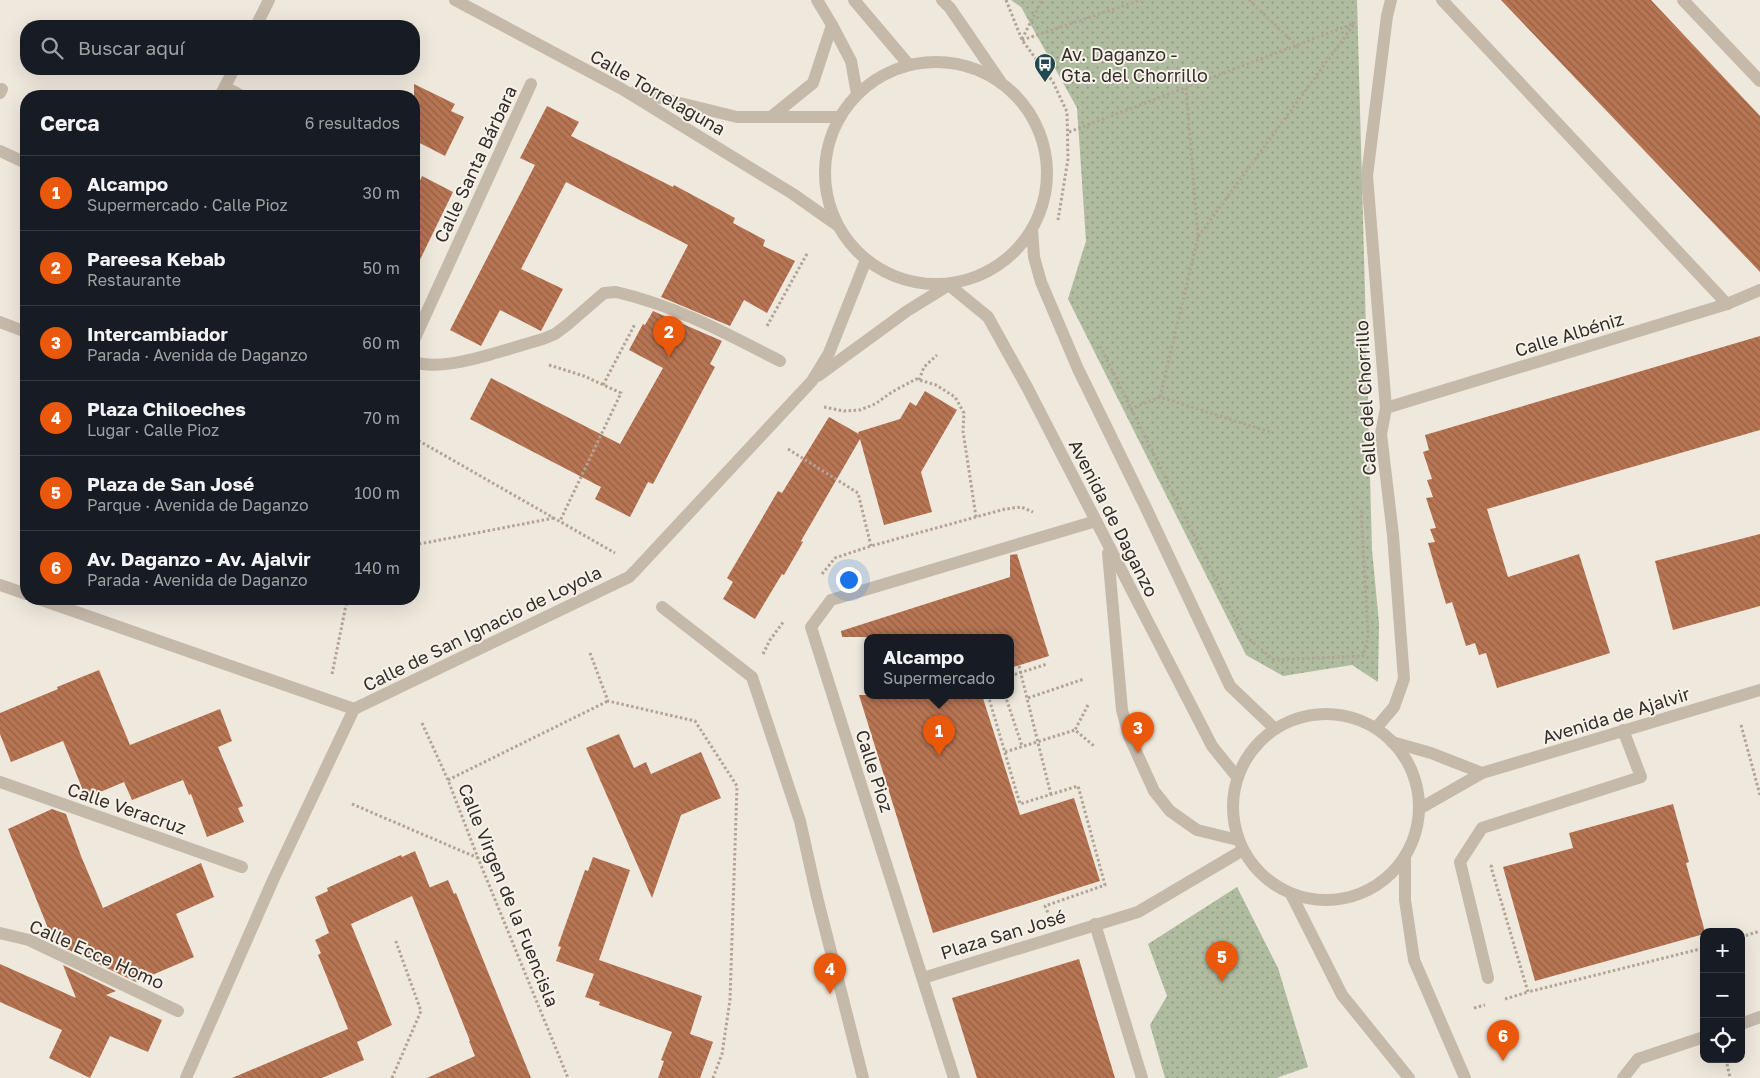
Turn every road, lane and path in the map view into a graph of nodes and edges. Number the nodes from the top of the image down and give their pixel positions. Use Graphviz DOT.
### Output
graph roads {
  1 [pos="269,0"];
  2 [pos="455,0"];
  3 [pos="816,0"];
  4 [pos="942,0"];
  5 [pos="1006,0"];
  6 [pos="1042,0"];
  7 [pos="1141,0"];
  8 [pos="1249,0"];
  9 [pos="1391,0"];
  10 [pos="1442,0"];
  11 [pos="1683,0"];
  12 [pos="860,2"];
  13 [pos="259,20"];
  14 [pos="1363,20"];
  15 [pos="1355,23"];
  16 [pos="832,25"];
  17 [pos="1022,40"];
  18 [pos="1297,46"];
  19 [pos="909,65"];
  20 [pos="231,75"];
  21 [pos="1760,81"];
  22 [pos="1002,83"];
  23 [pos="531,84"];
  24 [pos="1186,88"];
  25 [pos="622,89"];
  26 [pos="223,90"];
  27 [pos="857,94"];
  28 [pos="771,117"];
  29 [pos="840,117"];
  30 [pos="1068,132"];
  31 [pos="0,151"];
  32 [pos="20,160"];
  33 [pos="1057,224"];
  34 [pos="837,225"];
  35 [pos="1032,229"];
  36 [pos="1198,238"];
  37 [pos="808,252"];
  38 [pos="866,260"];
  39 [pos="949,284"];
  40 [pos="1760,290"];
  41 [pos="647,301"];
  42 [pos="1727,304"];
  43 [pos="0,322"];
  44 [pos="769,323"];
  45 [pos="420,327"];
  46 [pos="20,330"];
  47 [pos="1098,343"];
  48 [pos="937,355"];
  49 [pos="780,361"];
  50 [pos="542,363"];
  51 [pos="420,364"];
  52 [pos="919,380"];
  53 [pos="812,381"];
  54 [pos="603,385"];
  55 [pos="1160,397"];
  56 [pos="820,406"];
  57 [pos="1386,408"];
  58 [pos="1130,409"];
  59 [pos="1270,432"];
  60 [pos="420,441"];
  61 [pos="788,449"];
  62 [pos="1360,502"];
  63 [pos="1039,514"];
  64 [pos="976,517"];
  65 [pos="555,518"];
  66 [pos="1096,521"];
  67 [pos="560,522"];
  68 [pos="420,544"];
  69 [pos="871,546"];
  70 [pos="1108,546"];
  71 [pos="851,553"];
  72 [pos="621,556"];
  73 [pos="0,585"];
  74 [pos="20,592"];
  75 [pos="56,605"];
  76 [pos="346,605"];
  77 [pos="662,607"];
  78 [pos="779,628"];
  79 [pos="770,640"];
  80 [pos="590,653"];
  81 [pos="1047,664"];
  82 [pos="1019,666"];
  83 [pos="1021,672"];
  84 [pos="332,675"];
  85 [pos="1014,675"];
  86 [pos="1084,680"];
  87 [pos="1760,690"];
  88 [pos="1027,698"];
  89 [pos="989,699"];
  90 [pos="1006,699"];
  91 [pos="608,700"];
  92 [pos="1088,705"];
  93 [pos="354,708"];
  94 [pos="422,723"];
  95 [pos="1741,725"];
  96 [pos="1376,728"];
  97 [pos="1275,729"];
  98 [pos="1075,730"];
  99 [pos="1623,730"];
  100 [pos="1038,741"];
  101 [pos="1392,742"];
  102 [pos="1022,746"];
  103 [pos="1094,746"];
  104 [pos="1005,752"];
  105 [pos="1482,773"];
  106 [pos="1237,777"];
  107 [pos="448,780"];
  108 [pos="0,782"];
  109 [pos="1051,795"];
  110 [pos="1760,795"];
  111 [pos="352,804"];
  112 [pos="1419,809"];
  113 [pos="1240,845"];
  114 [pos="1404,857"];
  115 [pos="478,858"];
  116 [pos="1494,858"];
  117 [pos="242,867"];
  118 [pos="1291,894"];
  119 [pos="1050,921"];
  120 [pos="1095,924"];
  121 [pos="1760,931"];
  122 [pos="0,933"];
  123 [pos="1745,936"];
  124 [pos="395,939"];
  125 [pos="1700,949"];
  126 [pos="923,978"];
  127 [pos="1488,978"];
  128 [pos="178,1011"];
  129 [pos="1760,1017"];
  130 [pos="1745,1023"];
  131 [pos="1700,1037"];
  132 [pos="1727,1063"];
  133 [pos="186,1078"];
  134 [pos="392,1078"];
  135 [pos="568,1078"];
  136 [pos="714,1078"];
  137 [pos="863,1078"];
  138 [pos="954,1078"];
  139 [pos="1142,1078"];
  140 [pos="1409,1078"];
  141 [pos="1465,1078"];
  142 [pos="1623,1078"];
  143 [pos="1730,1078"];
  1 -- 13 [label="street"];
  2 -- 25 [label="street, Calle Torrelaguna"];
  3 -- 16 [label="street"];
  4 -- 22 [label="street"];
  5 -- 17 [label="path"];
  6 -- 17 [label="path"];
  7 -- 17 [label="path"];
  8 -- 18 [label="path"];
  9 -- 57 [label="street, Calle del Chorrillo"];
  10 -- 42 [label="street"];
  11 -- 21 [label="street"];
  12 -- 19 [label="street"];
  14 -- 15 [label="path"];
  15 -- 18 [label="path"];
  15 -- 36 [label="path"];
  16 -- 27 [label="street"];
  16 -- 28 [label="street"];
  17 -- 30 [label="path"];
  18 -- 24 [label="path"];
  19 -- 22 [label="street"];
  19 -- 27 [label="street"];
  20 -- 26 [label="street"];
  22 -- 35 [label="street"];
  23 -- 45 [label="street, Calle Santa Bárbara"];
  24 -- 30 [label="path"];
  24 -- 36 [label="path"];
  25 -- 28 [label="street"];
  25 -- 34 [label="street, Calle Torrelaguna"];
  27 -- 29 [label="street"];
  28 -- 29 [label="street"];
  29 -- 34 [label="street"];
  30 -- 33 [label="path"];
  31 -- 32 [label="street"];
  34 -- 38 [label="street"];
  35 -- 39 [label="street"];
  35 -- 97 [label="street, Avenida de Daganzo"];
  36 -- 55 [label="path"];
  37 -- 44 [label="path"];
  38 -- 39 [label="street"];
  38 -- 53 [label="street, Calle de San Ignacio de Loyola"];
  39 -- 53 [label="street"];
  39 -- 66 [label="street, Avenida de Daganzo"];
  40 -- 42 [label="street, Calle Albéniz"];
  41 -- 49 [label="street"];
  41 -- 51 [label="street"];
  41 -- 54 [label="path"];
  42 -- 57 [label="street, Calle Albéniz"];
  43 -- 46 [label="street"];
  47 -- 58 [label="path"];
  48 -- 52 [label="path"];
  50 -- 54 [label="path"];
  52 -- 56 [label="path"];
  52 -- 64 [label="path"];
  53 -- 93 [label="street, Calle de San Ignacio de Loyola"];
  54 -- 67 [label="path"];
  55 -- 58 [label="path"];
  55 -- 59 [label="path"];
  57 -- 96 [label="street, Calle del Chorrillo"];
  58 -- 62 [label="path"];
  60 -- 65 [label="path"];
  61 -- 69 [label="path"];
  63 -- 64 [label="path"];
  64 -- 69 [label="path"];
  65 -- 67 [label="path"];
  65 -- 68 [label="path"];
  66 -- 70 [label="street, Avenida de Daganzo"];
  66 -- 126 [label="street, Calle Pioz"];
  67 -- 72 [label="path"];
  69 -- 71 [label="path"];
  70 -- 106 [label="street, Avenida de Daganzo"];
  70 -- 113 [label="street"];
  73 -- 74 [label="street"];
  75 -- 93 [label="street"];
  76 -- 84 [label="path"];
  77 -- 137 [label="street"];
  78 -- 79 [label="path"];
  80 -- 91 [label="path"];
  81 -- 83 [label="path"];
  82 -- 83 [label="path"];
  83 -- 85 [label="path"];
  83 -- 88 [label="path"];
  86 -- 88 [label="path"];
  87 -- 99 [label="street, Avenida de Ajalvir"];
  88 -- 100 [label="path"];
  89 -- 104 [label="path"];
  90 -- 102 [label="path"];
  91 -- 107 [label="path"];
  91 -- 136 [label="path"];
  92 -- 98 [label="path"];
  93 -- 133 [label="street, Calle de San Ignacio de Loyola"];
  94 -- 107 [label="path, Calle Virgen de la Fuencisla"];
  95 -- 110 [label="path"];
  96 -- 97 [label="street"];
  96 -- 101 [label="street"];
  97 -- 106 [label="street"];
  98 -- 100 [label="path"];
  98 -- 103 [label="path"];
  99 -- 105 [label="street, Avenida de Ajalvir"];
  99 -- 127 [label="street"];
  100 -- 102 [label="path"];
  100 -- 109 [label="path"];
  101 -- 105 [label="street"];
  101 -- 112 [label="street"];
  102 -- 104 [label="path"];
  104 -- 109 [label="path"];
  105 -- 112 [label="street, Avenida de Ajalvir"];
  106 -- 113 [label="street"];
  107 -- 115 [label="path, Calle Virgen de la Fuencisla"];
  108 -- 117 [label="street, Calle Veracruz"];
  109 -- 119 [label="path"];
  111 -- 115 [label="path"];
  112 -- 114 [label="street"];
  113 -- 118 [label="street"];
  113 -- 120 [label="street, Plaza San José"];
  114 -- 118 [label="street"];
  114 -- 141 [label="street"];
  115 -- 135 [label="path, Calle Virgen de la Fuencisla"];
  116 -- 125 [label="path"];
  118 -- 140 [label="street"];
  120 -- 126 [label="street, Plaza San José"];
  120 -- 139 [label="street"];
  121 -- 123 [label="path"];
  122 -- 128 [label="street, Calle Ecce Homo"];
  124 -- 134 [label="path"];
  126 -- 138 [label="street, Calle Pioz"];
  129 -- 130 [label="street"];
  131 -- 142 [label="street"];
  132 -- 143 [label="path"];
}
